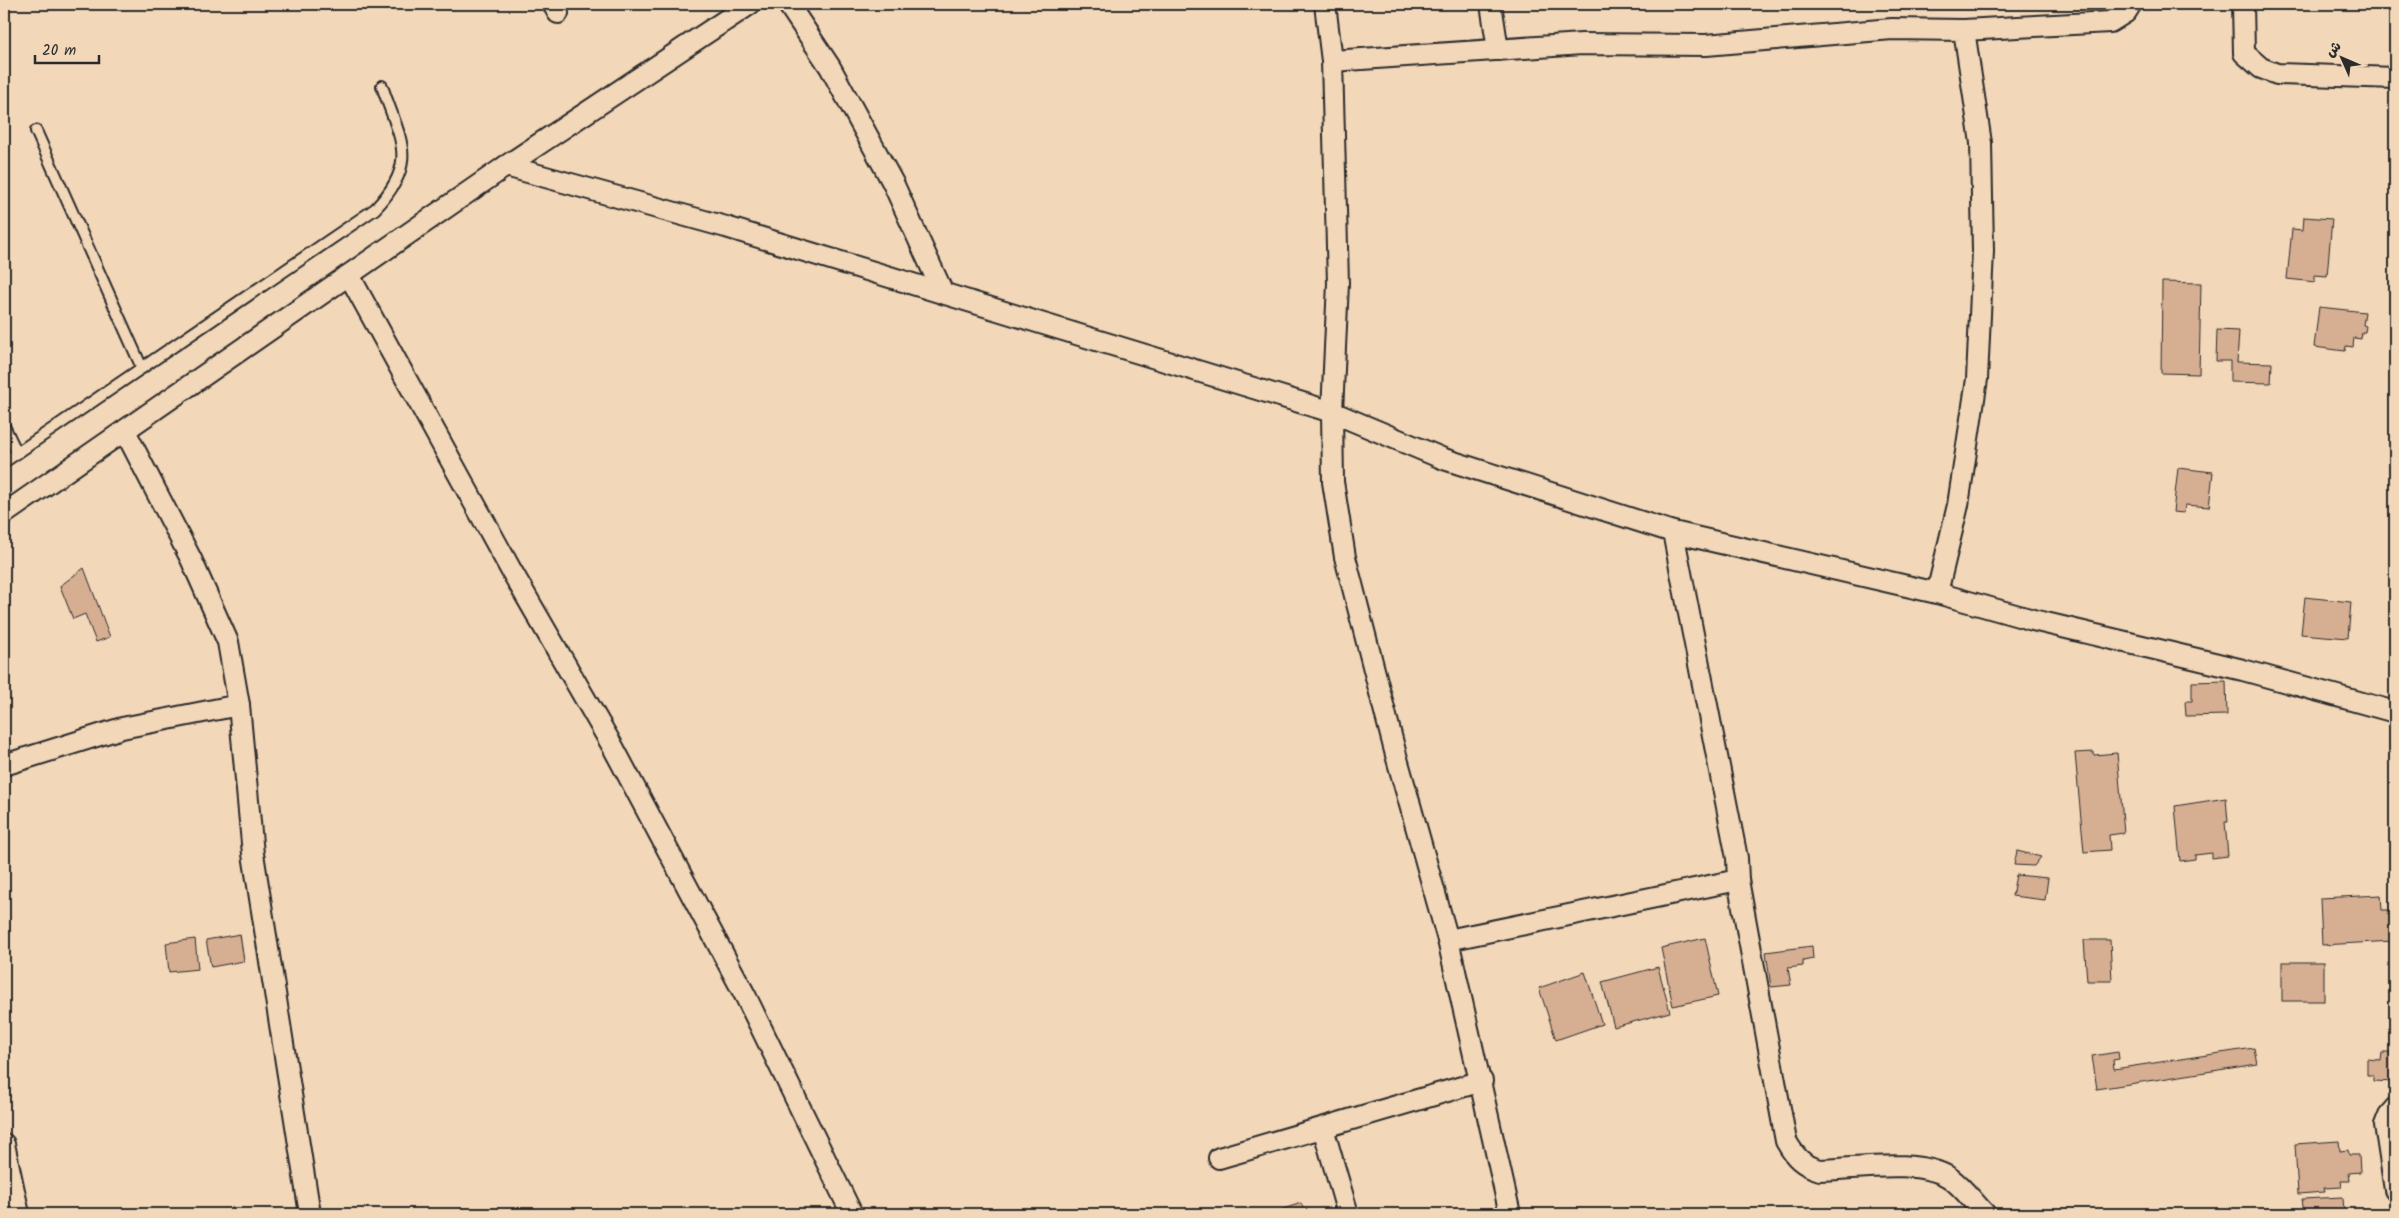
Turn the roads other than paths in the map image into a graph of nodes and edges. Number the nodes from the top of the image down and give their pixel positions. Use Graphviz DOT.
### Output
graph roads {
  1 [pos="750,4"];
  2 [pos="788,4"];
  3 [pos="1325,4"];
  4 [pos="1491,4"];
  5 [pos="2131,4"];
  6 [pos="2242,4"];
  7 [pos="1964,30"];
  8 [pos="1498,50"];
  9 [pos="1332,62"];
  10 [pos="2395,78"];
  11 [pos="382,86"];
  12 [pos="36,131"];
  13 [pos="506,166"];
  14 [pos="349,275"];
  15 [pos="943,293"];
  16 [pos="142,368"];
  17 [pos="1332,412"];
  18 [pos="4,426"];
  19 [pos="125,431"];
  20 [pos="17,453"];
  21 [pos="4,462"];
  22 [pos="4,514"];
  23 [pos="1673,532"];
  24 [pos="1937,594"];
  25 [pos="239,705"];
  26 [pos="2395,712"];
  27 [pos="4,765"];
  28 [pos="1738,880"];
  29 [pos="1448,940"];
  30 [pos="1482,1081"];
  31 [pos="2395,1108"];
  32 [pos="1323,1128"];
  33 [pos="4,1144"];
  34 [pos="1219,1158"];
  35 [pos="2395,1190"];
  36 [pos="19,1214"];
  37 [pos="310,1214"];
  38 [pos="852,1214"];
  39 [pos="1348,1214"];
  40 [pos="1510,1214"];
  41 [pos="1985,1214"];
  1 -- 13 [label="street"];
  2 -- 15 [label="street"];
  3 -- 9 [label="street"];
  4 -- 8 [label="street"];
  5 -- 7 [label="street"];
  6 -- 10 [label="street"];
  7 -- 8 [label="street"];
  7 -- 24 [label="street"];
  8 -- 9 [label="street"];
  9 -- 17 [label="street"];
  11 -- 16 [label="lane"];
  12 -- 16 [label="lane"];
  13 -- 14 [label="street"];
  13 -- 15 [label="street"];
  14 -- 19 [label="street"];
  14 -- 38 [label="street"];
  15 -- 17 [label="street"];
  16 -- 20 [label="lane"];
  17 -- 23 [label="street"];
  17 -- 29 [label="street"];
  18 -- 20 [label="lane"];
  19 -- 22 [label="street"];
  19 -- 25 [label="street"];
  20 -- 21 [label="lane"];
  23 -- 24 [label="street"];
  23 -- 28 [label="street"];
  24 -- 26 [label="street"];
  25 -- 27 [label="street"];
  25 -- 37 [label="street"];
  28 -- 29 [label="street"];
  28 -- 41 [label="street"];
  29 -- 30 [label="street"];
  30 -- 32 [label="street"];
  30 -- 40 [label="street"];
  31 -- 35 [label="street"];
  32 -- 34 [label="street"];
  32 -- 39 [label="street"];
  33 -- 36 [label="street"];
}
